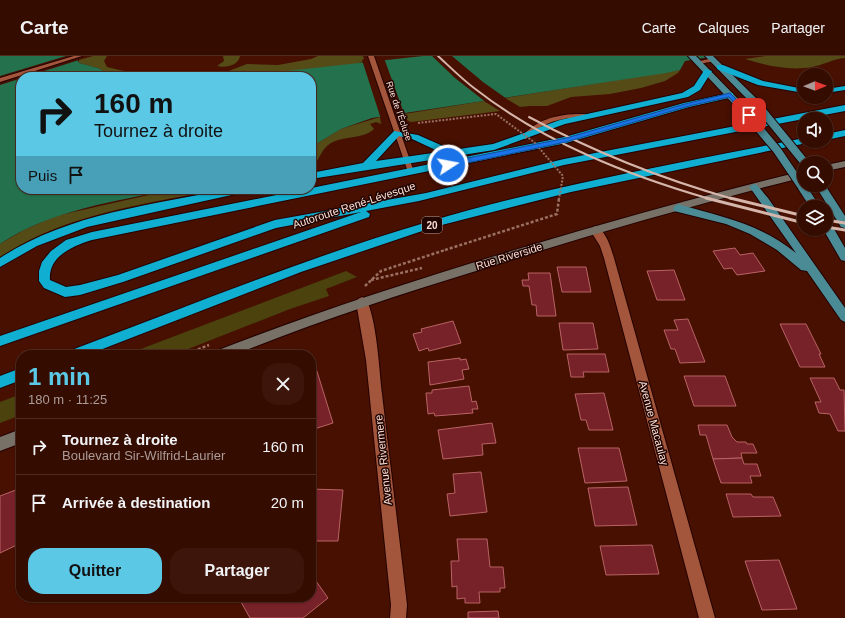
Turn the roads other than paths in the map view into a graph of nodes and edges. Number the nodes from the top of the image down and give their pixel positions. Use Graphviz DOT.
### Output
graph roads {
  1 [pos="78,56"];
  2 [pos="371,57"];
  3 [pos="711,58"];
  4 [pos="696,60"];
  5 [pos="720,67"];
  6 [pos="708,71"];
  7 [pos="26,72"];
  8 [pos="16,75"];
  9 [pos="0,80"];
  10 [pos="845,88"];
  11 [pos="797,90"];
  12 [pos="833,90"];
  13 [pos="730,95"];
  14 [pos="845,108"];
  15 [pos="397,133"];
  16 [pos="845,133"];
  17 [pos="833,135"];
  18 [pos="797,142"];
  19 [pos="452,154"];
  20 [pos="799,156"];
  21 [pos="406,160"];
  22 [pos="845,164"];
  23 [pos="366,166"];
  24 [pos="833,167"];
  25 [pos="411,172"];
  26 [pos="316,175"];
  27 [pos="797,176"];
  28 [pos="754,187"];
  29 [pos="316,191"];
  30 [pos="824,192"];
  31 [pos="221,194"];
  32 [pos="302,194"];
  33 [pos="426,196"];
  34 [pos="810,200"];
  35 [pos="678,208"];
  36 [pos="845,224"];
  37 [pos="595,230"];
  38 [pos="833,236"];
  39 [pos="845,257"];
  40 [pos="0,263"];
  41 [pos="818,278"];
  42 [pos="362,302"];
  43 [pos="845,317"];
  44 [pos="0,342"];
  45 [pos="86,350"];
  46 [pos="233,350"];
  47 [pos="16,376"];
  48 [pos="0,382"];
  49 [pos="16,438"];
  50 [pos="0,444"];
  51 [pos="398,618"];
  52 [pos="707,618"];
  1 -- 7 [label="lane"];
  2 -- 15 [label="lane, Rue de l'Écluse"];
  3 -- 4 [label="lane"];
  3 -- 5 [label="main road"];
  4 -- 6 [label="main road"];
  5 -- 11 [label="highway"];
  5 -- 20 [label="main road, bridge"];
  6 -- 13 [label="main road"];
  6 -- 19 [label="highway"];
  8 -- 9 [label="lane"];
  10 -- 12 [label="highway"];
  13 -- 25 [label="highway"];
  13 -- 34 [label="main road, bridge"];
  14 -- 33 [label="highway, Autoroute René-Lévesque"];
  15 -- 19 [label="highway"];
  15 -- 21 [label="lane, Rue de l'Écluse"];
  15 -- 23 [label="highway"];
  16 -- 17 [label="highway"];
  18 -- 45 [label="highway, 20"];
  19 -- 21 [label="highway"];
  21 -- 23 [label="highway"];
  21 -- 25 [label="lane, Rue de l'Écluse"];
  22 -- 24 [label="street"];
  23 -- 26 [label="highway"];
  25 -- 29 [label="highway"];
  27 -- 28 [label="street, Rue Riverside"];
  28 -- 35 [label="street, Rue Riverside"];
  28 -- 41 [label="main road"];
  30 -- 36 [label="main road"];
  31 -- 40 [label="highway"];
  32 -- 33 [label="highway"];
  33 -- 44 [label="highway, Autoroute René-Lévesque"];
  35 -- 37 [label="street, Rue Riverside"];
  35 -- 41 [label="main road"];
  37 -- 42 [label="street, Rue Riverside"];
  37 -- 52 [label="street, Avenue Macaulay"];
  38 -- 39 [label="main road"];
  41 -- 43 [label="main road"];
  42 -- 46 [label="street, Rue Riverside"];
  42 -- 51 [label="street, Avenue Rivermere"];
  47 -- 48 [label="highway"];
  49 -- 50 [label="street"];
}
